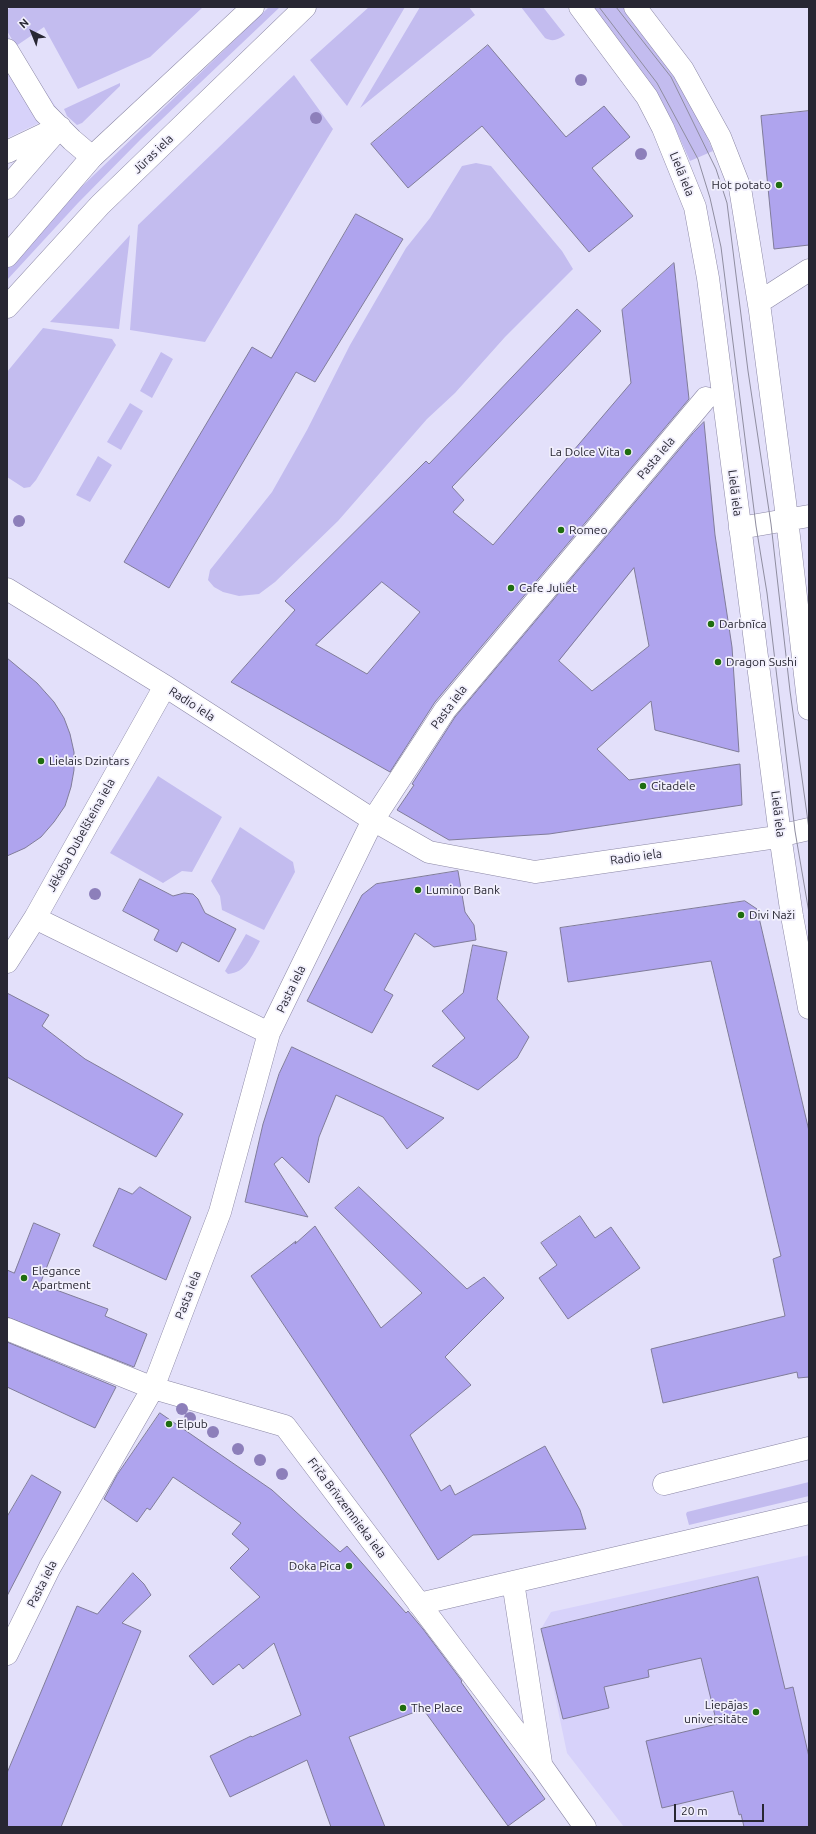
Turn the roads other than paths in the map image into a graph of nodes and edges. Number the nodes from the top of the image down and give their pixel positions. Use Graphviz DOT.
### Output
graph roads {
  1 [pos="252,7"];
  2 [pos="305,7"];
  3 [pos="580,7"];
  4 [pos="634,7"];
  5 [pos="7,50"];
  6 [pos="60,127"];
  7 [pos="7,152"];
  8 [pos="92,156"];
  9 [pos="7,188"];
  10 [pos="7,256"];
  11 [pos="809,270"];
  12 [pos="764,299"];
  13 [pos="7,307"];
  14 [pos="706,398"];
  15 [pos="809,516"];
  16 [pos="787,521"];
  17 [pos="740,528"];
  18 [pos="8,590"];
  19 [pos="165,686"];
  20 [pos="809,709"];
  21 [pos="373,820"];
  22 [pos="809,829"];
  23 [pos="780,835"];
  24 [pos="35,918"];
  25 [pos="7,962"];
  26 [pos="808,996"];
  27 [pos="269,1033"];
  28 [pos="7,1329"];
  29 [pos="153,1388"];
  30 [pos="809,1448"];
  31 [pos="664,1484"];
  32 [pos="809,1513"];
  33 [pos="513,1582"];
  34 [pos="420,1604"];
  35 [pos="7,1654"];
  36 [pos="541,1765"];
  37 [pos="585,1827"];
  1 -- 8 [label="street"];
  2 -- 13 [label="street, Jūras iela"];
  3 -- 17 [label="street, Lielā iela"];
  4 -- 16 [label="street"];
  5 -- 6 [label="street"];
  6 -- 7 [label="street"];
  6 -- 8 [label="street"];
  6 -- 9 [label="street"];
  8 -- 10 [label="street"];
  11 -- 12 [label="street"];
  14 -- 21 [label="street, Pasta iela"];
  15 -- 16 [label="street"];
  16 -- 17 [label="street"];
  16 -- 20 [label="street"];
  17 -- 23 [label="street, Lielā iela"];
  18 -- 19 [label="street, Radio iela"];
  19 -- 21 [label="street, Radio iela"];
  19 -- 24 [label="street, Jēkaba Dubelšteina iela"];
  21 -- 23 [label="street, Radio iela"];
  21 -- 27 [label="street, Pasta iela"];
  22 -- 23 [label="street, Radio iela"];
  23 -- 26 [label="street, Lielā iela"];
  24 -- 25 [label="street, Jēkaba Dubelšteina iela"];
  24 -- 27 [label="street"];
  27 -- 29 [label="street, Pasta iela"];
  28 -- 29 [label="street, Friča Brīvzemnieka iela"];
  29 -- 34 [label="street, Friča Brīvzemnieka iela"];
  29 -- 35 [label="street, Pasta iela"];
  30 -- 31 [label="street"];
  32 -- 33 [label="street"];
  33 -- 34 [label="street"];
  33 -- 36 [label="street"];
  34 -- 36 [label="street, Friča Brīvzemnieka iela"];
  36 -- 37 [label="street, Friča Brīvzemnieka iela"];
}
